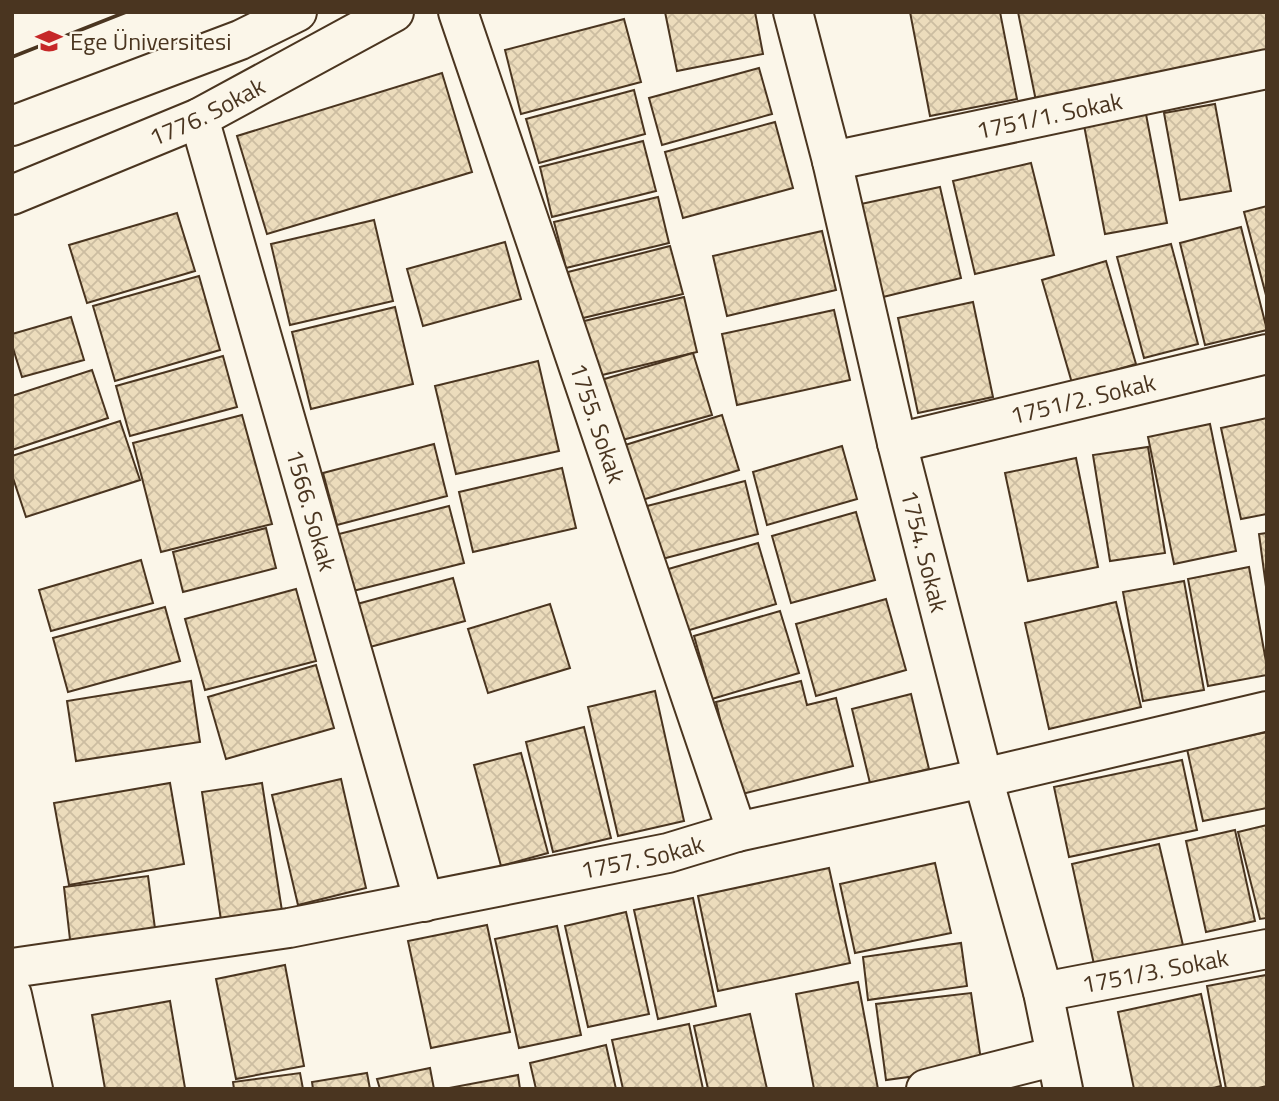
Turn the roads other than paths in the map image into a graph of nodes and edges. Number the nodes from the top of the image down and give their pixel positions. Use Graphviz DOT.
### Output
graph roads {
  1 [pos="297,12"];
  2 [pos="394,12"];
  3 [pos="458,12"];
  4 [pos="793,12"];
  5 [pos="1267,69"];
  6 [pos="199,118"];
  7 [pos="12,126"];
  8 [pos="832,161"];
  9 [pos="12,195"];
  10 [pos="1267,354"];
  11 [pos="897,443"];
  12 [pos="1267,711"];
  13 [pos="983,778"];
  14 [pos="737,832"];
  15 [pos="424,902"];
  16 [pos="1267,950"];
  17 [pos="12,968"];
  18 [pos="1044,992"];
  19 [pos="12,995"];
  20 [pos="1060,1072"];
  21 [pos="33,1089"];
  22 [pos="926,1089"];
  1 -- 7 [label="street, 1776. Sokak"];
  2 -- 6 [label="street, 1776. Sokak"];
  3 -- 14 [label="street, 1755. Sokak"];
  4 -- 8 [label="street, 1754. Sokak"];
  5 -- 8 [label="street, 1751/1. Sokak"];
  6 -- 9 [label="street, 1776. Sokak"];
  6 -- 15 [label="street, 1566. Sokak"];
  8 -- 11 [label="street, 1754. Sokak"];
  10 -- 11 [label="street, 1751/2. Sokak"];
  11 -- 13 [label="street, 1754. Sokak"];
  12 -- 13 [label="street, 1757. Sokak"];
  13 -- 14 [label="street, 1757. Sokak"];
  13 -- 18 [label="street, 1754. Sokak"];
  14 -- 15 [label="street, 1757. Sokak"];
  15 -- 17 [label="street, 1757. Sokak"];
  16 -- 18 [label="street, 1751/3. Sokak"];
  18 -- 20 [label="street, 1754. Sokak"];
  19 -- 21 [label="street"];
  20 -- 22 [label="street"];
}
